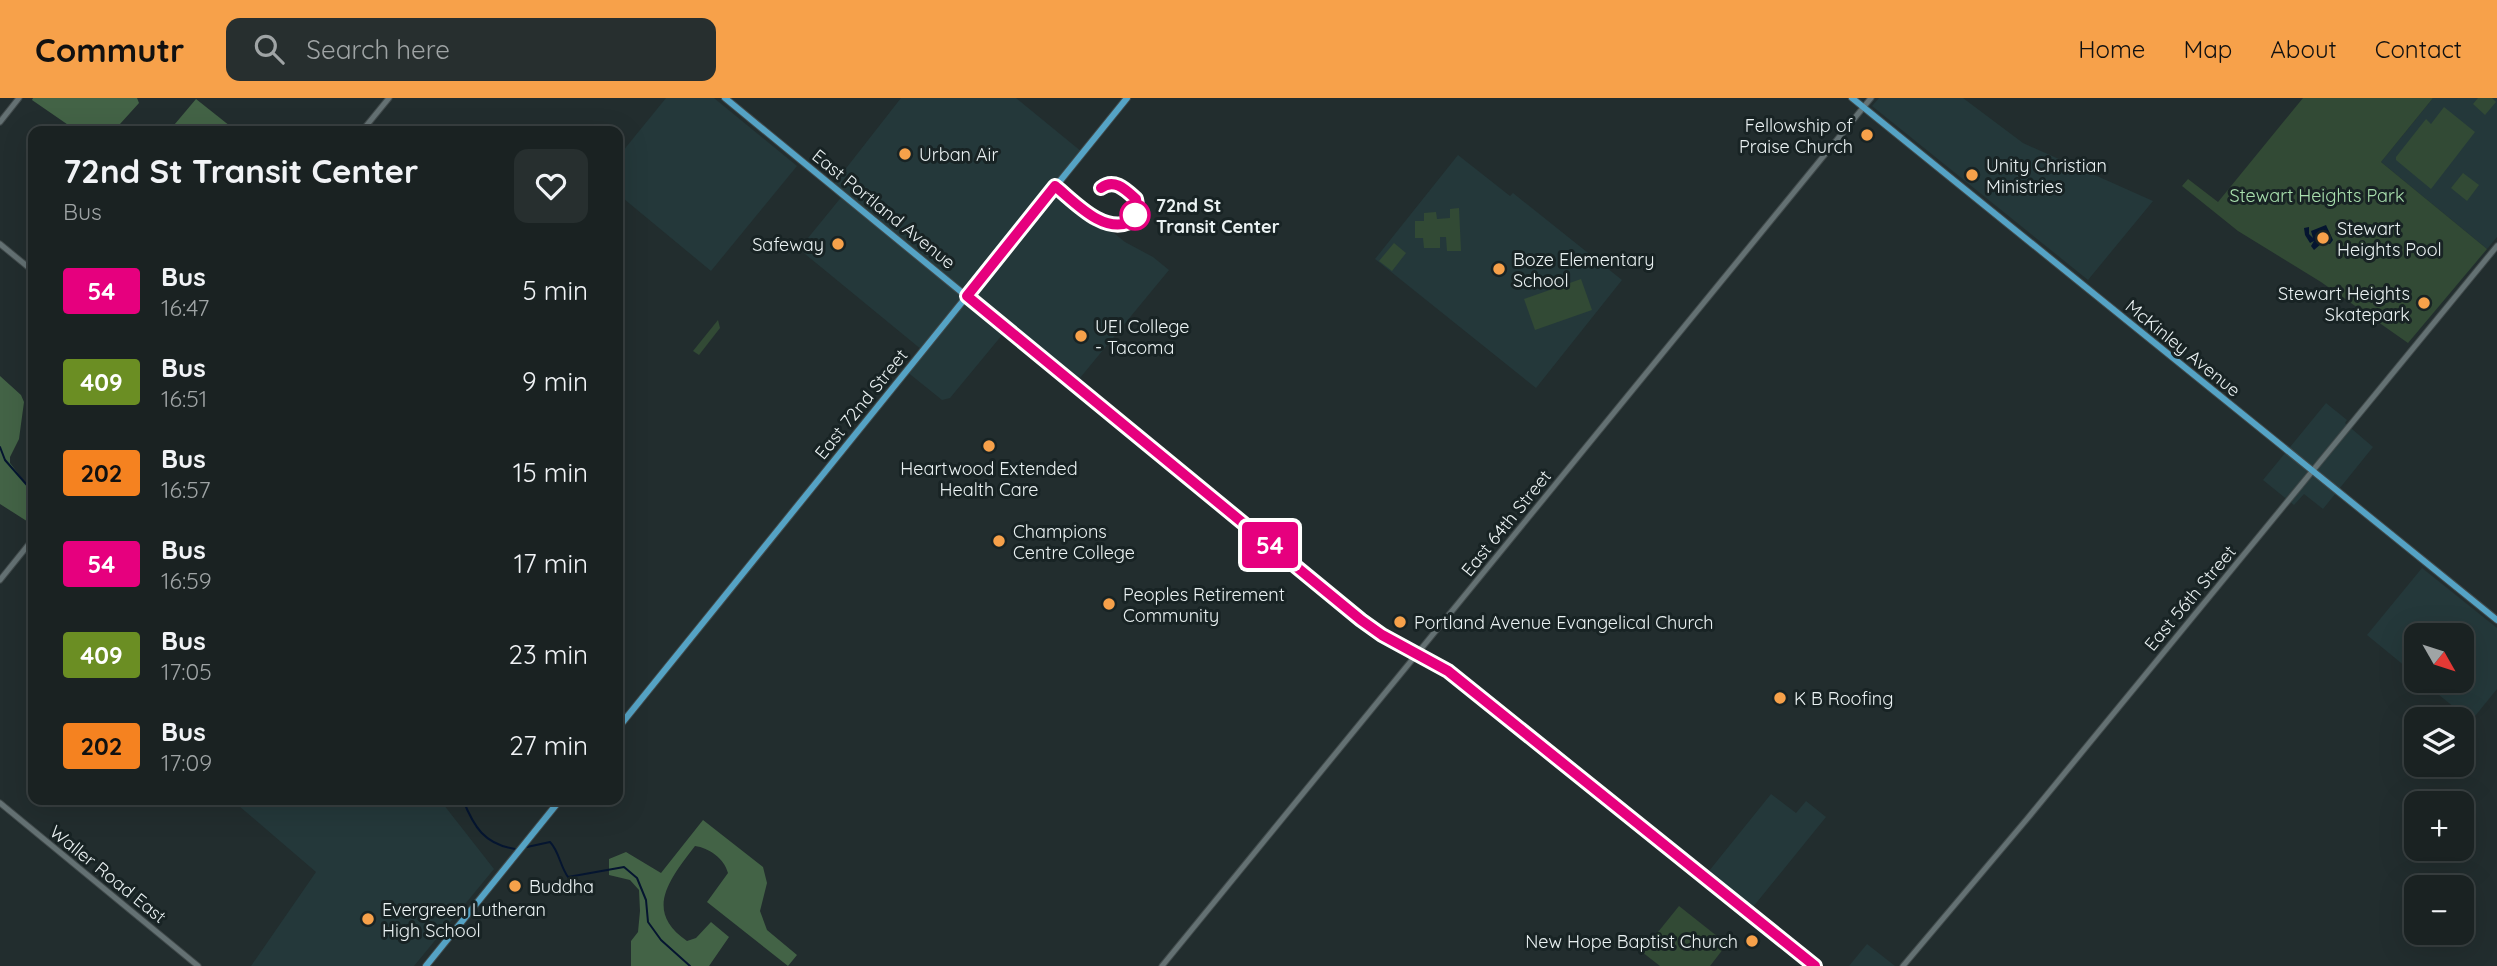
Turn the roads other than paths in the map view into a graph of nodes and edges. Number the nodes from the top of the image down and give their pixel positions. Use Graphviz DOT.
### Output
graph roads {
  1 [pos="19,98"];
  2 [pos="389,98"];
  3 [pos="725,98"];
  4 [pos="1127,98"];
  5 [pos="1852,98"];
  6 [pos="1871,98"];
  7 [pos="1863,108"];
  8 [pos="0,122"];
  9 [pos="366,126"];
  10 [pos="0,244"];
  11 [pos="2497,246"];
  12 [pos="28,267"];
  13 [pos="967,296"];
  14 [pos="2312,471"];
  15 [pos="28,544"];
  16 [pos="0,580"];
  17 [pos="2497,620"];
  18 [pos="1419,653"];
  19 [pos="623,722"];
  20 [pos="0,803"];
  21 [pos="556,805"];
  22 [pos="198,966"];
  23 [pos="426,966"];
  24 [pos="1162,966"];
  25 [pos="1815,966"];
  26 [pos="1903,966"];
  1 -- 8 [label="street"];
  2 -- 9 [label="street"];
  3 -- 13 [label="main road, East Portland Avenue"];
  4 -- 13 [label="main road, East 72nd Street"];
  5 -- 7 [label="main road, McKinley Avenue"];
  6 -- 7 [label="street, East 64th Street"];
  7 -- 14 [label="main road, McKinley Avenue"];
  7 -- 18 [label="street, East 64th Street"];
  10 -- 12 [label="street"];
  11 -- 14 [label="street, East 56th Street"];
  13 -- 18 [label="main road, East Portland Avenue"];
  13 -- 19 [label="main road, East 72nd Street"];
  14 -- 17 [label="main road, McKinley Avenue"];
  14 -- 26 [label="street, East 56th Street"];
  15 -- 16 [label="street"];
  18 -- 24 [label="street, East 64th Street"];
  18 -- 25 [label="main road, East Portland Avenue"];
  20 -- 22 [label="street, Waller Road East"];
  21 -- 23 [label="main road"];
}
